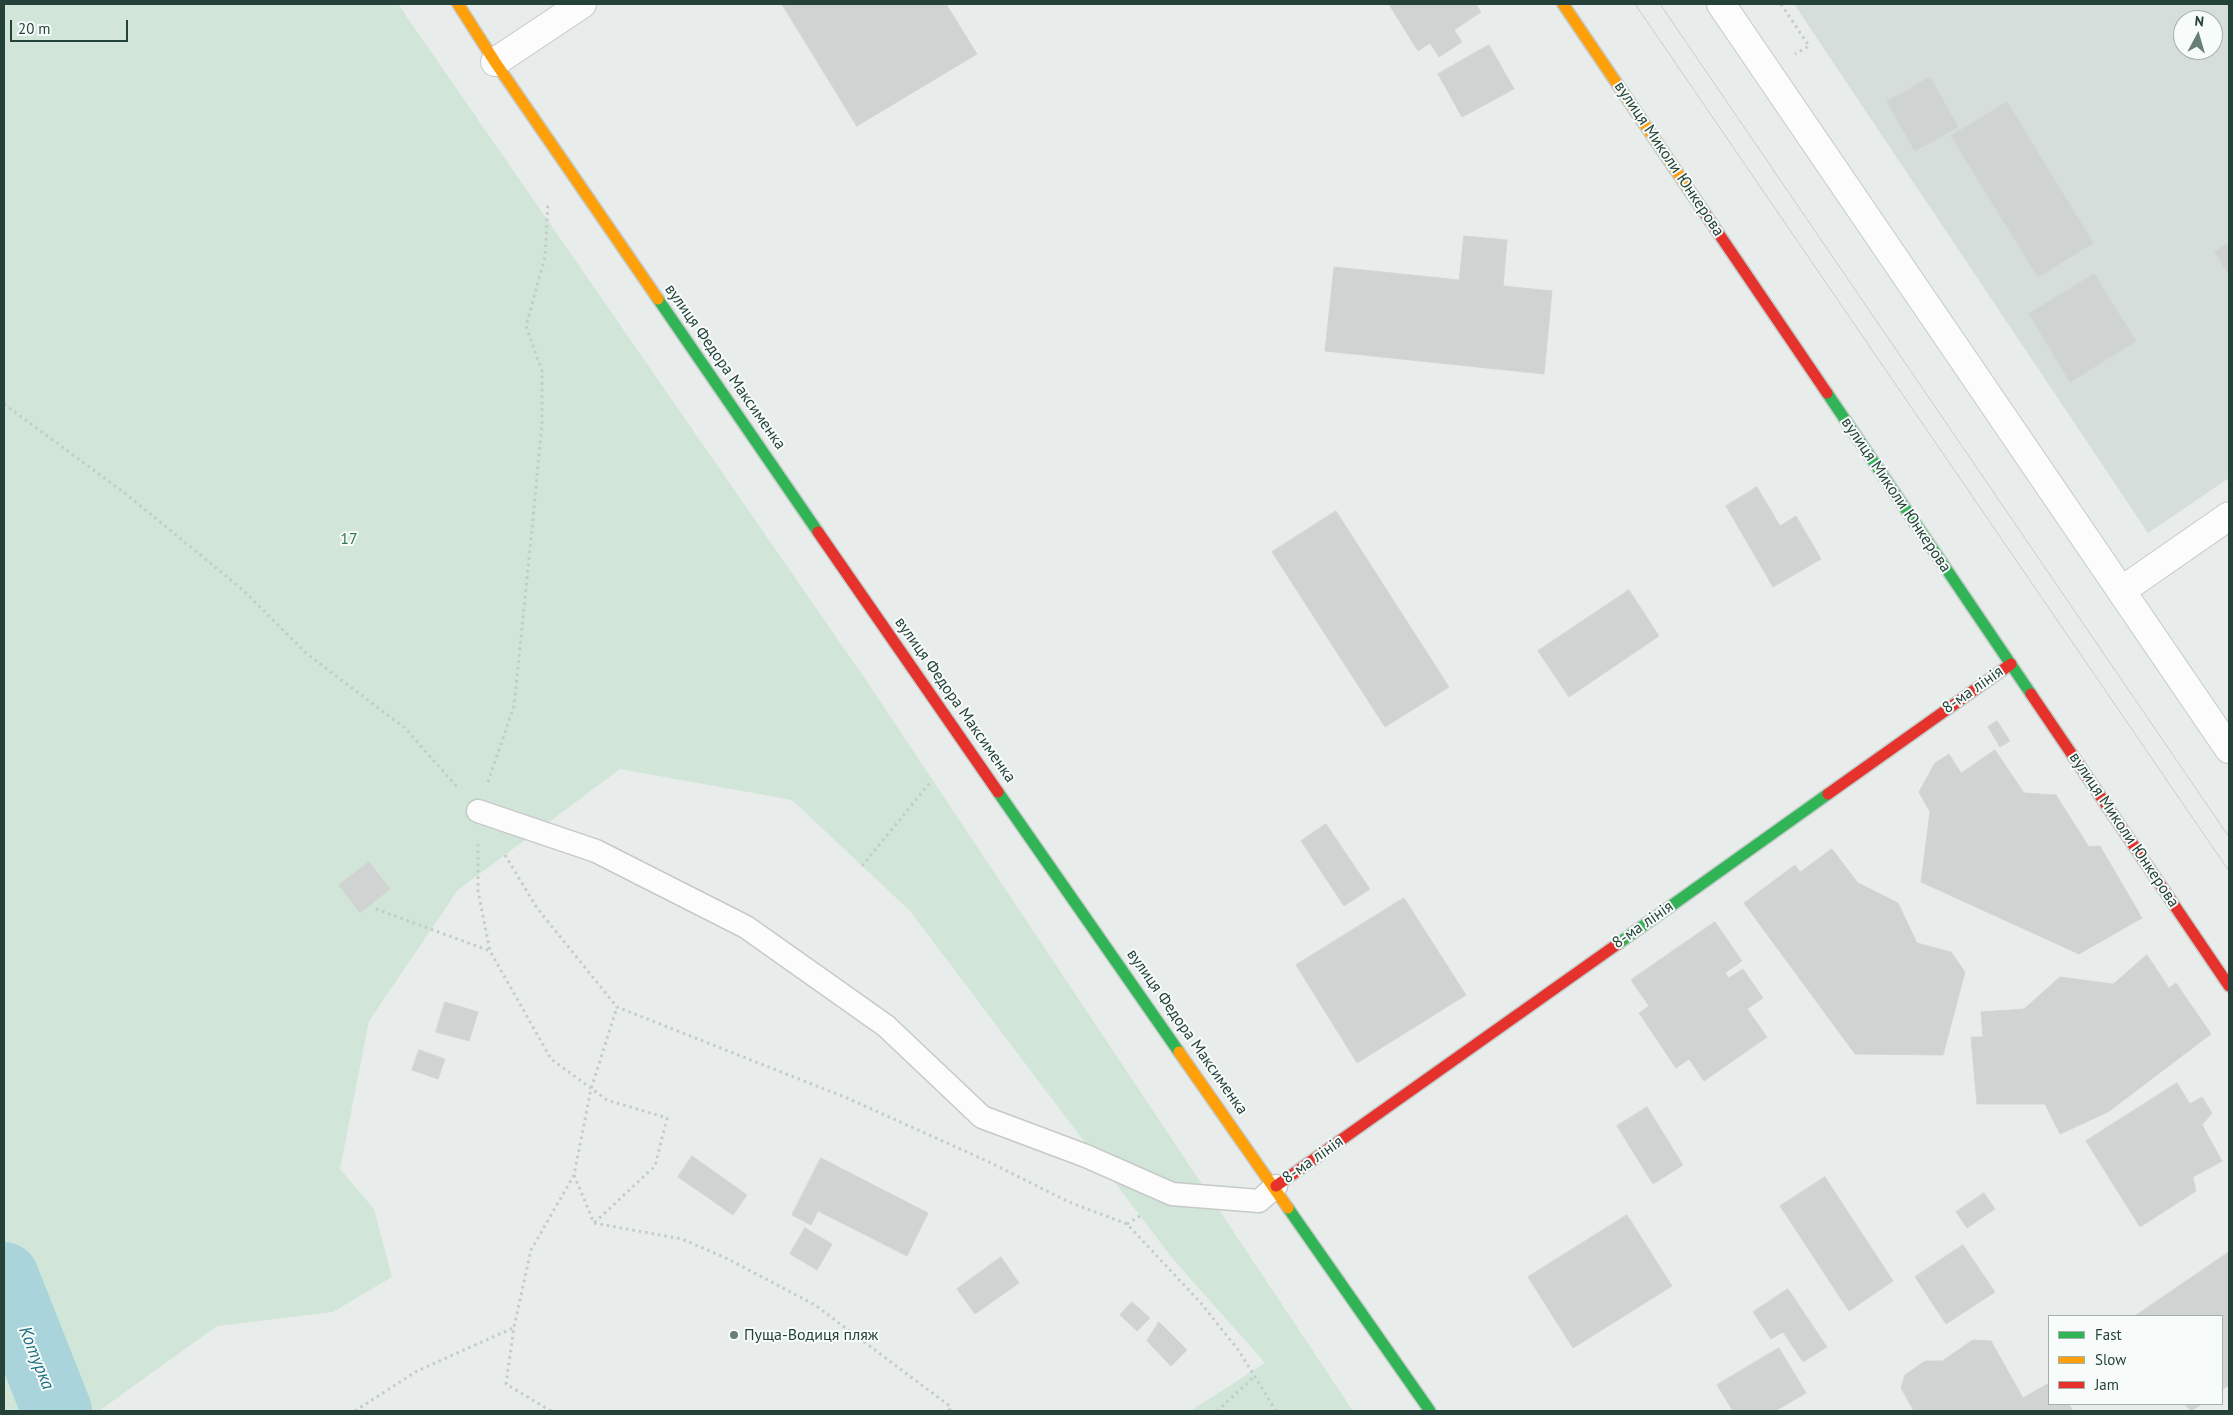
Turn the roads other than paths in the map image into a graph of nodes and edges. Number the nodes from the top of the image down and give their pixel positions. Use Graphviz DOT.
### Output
graph roads {
  1 [pos="458,4"];
  2 [pos="582,4"];
  3 [pos="1563,4"];
  4 [pos="1721,4"];
  5 [pos="495,62"];
  6 [pos="2229,516"];
  7 [pos="2121,591"];
  8 [pos="2011,664"];
  9 [pos="2229,749"];
  10 [pos="478,811"];
  11 [pos="2229,986"];
  12 [pos="1276,1186"];
  13 [pos="1430,1411"];
  1 -- 5 [label="street, вулиця Федора Максименка"];
  2 -- 5 [label="street"];
  3 -- 8 [label="street, вулиця Миколи Юнкерова"];
  4 -- 7 [label="street"];
  5 -- 12 [label="street, вулиця Федора Максименка"];
  6 -- 7 [label="street"];
  7 -- 9 [label="street"];
  8 -- 11 [label="street, вулиця Миколи Юнкерова"];
  8 -- 12 [label="street, 8-ма лінія"];
  10 -- 12 [label="lane"];
  12 -- 13 [label="street, вулиця Федора Максименка"];
}
